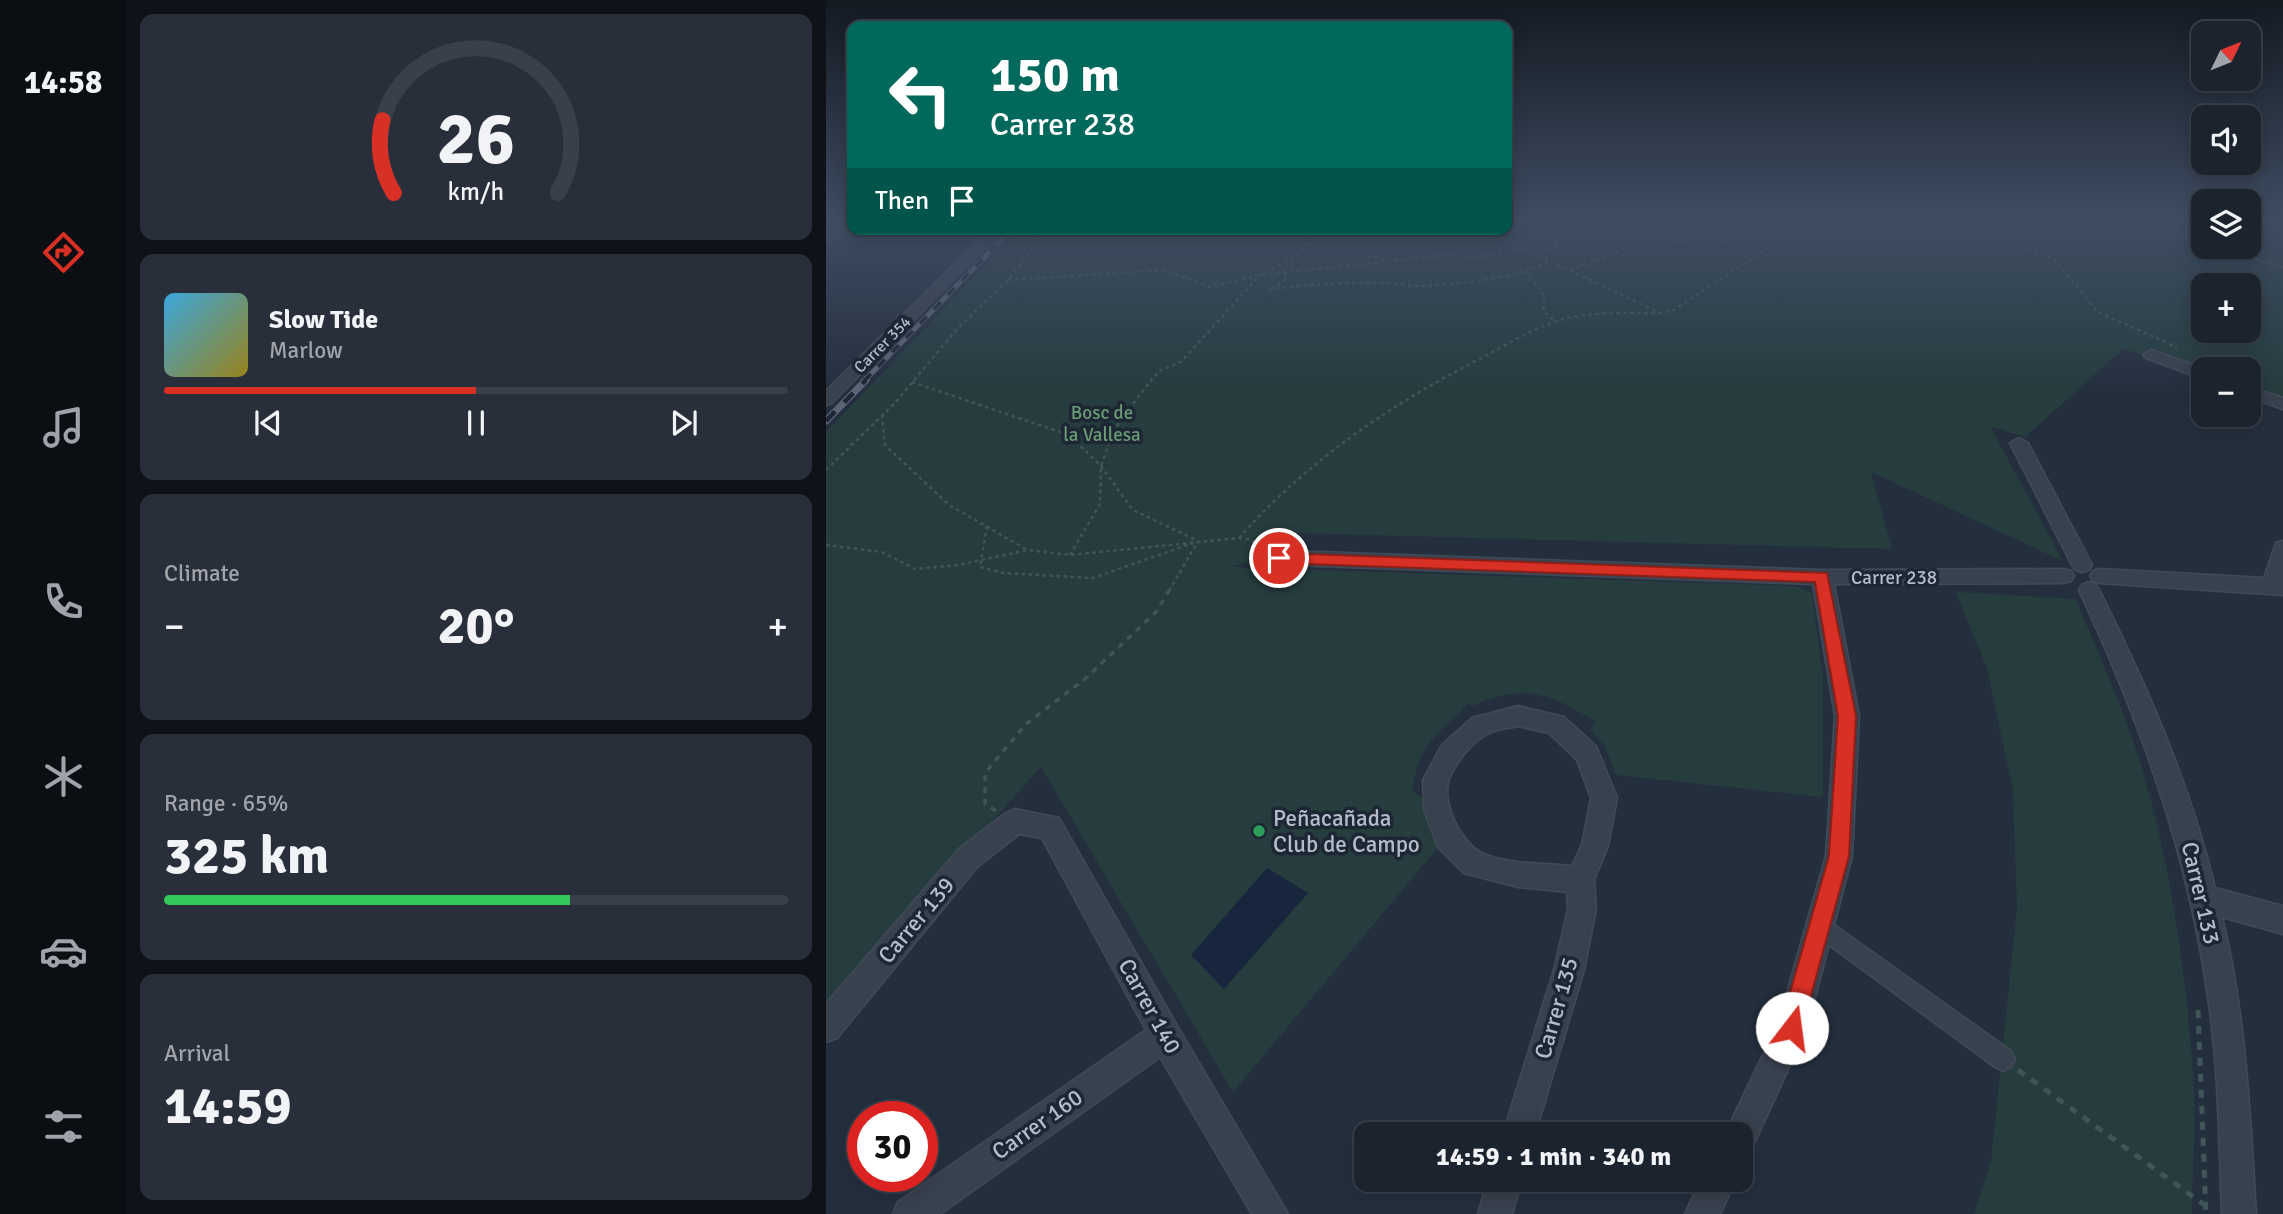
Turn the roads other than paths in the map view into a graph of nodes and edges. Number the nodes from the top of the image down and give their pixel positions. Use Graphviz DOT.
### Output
graph roads {
  1 [pos="950,277"];
  2 [pos="2151,355"];
  3 [pos="2191,370"];
  4 [pos="2261,396"];
  5 [pos="826,400"];
  6 [pos="2283,404"];
  7 [pos="2019,443"];
  8 [pos="2283,548"];
  9 [pos="1261,557"];
  10 [pos="1822,577"];
  11 [pos="2090,577"];
  12 [pos="2278,587"];
  13 [pos="1015,821"];
  14 [pos="1580,880"];
  15 [pos="2205,899"];
  16 [pos="2283,920"];
  17 [pos="1820,926"];
  18 [pos="826,1027"];
  19 [pos="1165,1034"];
  20 [pos="2003,1059"];
  21 [pos="1523,1122"];
  22 [pos="1747,1122"];
  23 [pos="1501,1192"];
  24 [pos="1713,1192"];
  25 [pos="910,1214"];
  26 [pos="1270,1214"];
  27 [pos="1494,1214"];
  28 [pos="1702,1214"];
  29 [pos="2239,1214"];
  1 -- 5 [label="street, Carrer 354"];
  2 -- 3 [label="street"];
  4 -- 6 [label="street"];
  7 -- 11 [label="street, Carrer 133"];
  8 -- 12 [label="street"];
  9 -- 10 [label="street, Carrer 238"];
  10 -- 11 [label="street, Carrer 238"];
  10 -- 17 [label="street"];
  11 -- 12 [label="street"];
  11 -- 15 [label="street, Carrer 133"];
  13 -- 18 [label="street, Carrer 139"];
  13 -- 19 [label="street, Carrer 140"];
  14 -- 14 [label="street, Carrer 135"];
  14 -- 21 [label="street, Carrer 135"];
  15 -- 16 [label="street"];
  15 -- 29 [label="street, Carrer 133"];
  17 -- 20 [label="street"];
  17 -- 22 [label="street"];
  19 -- 25 [label="street, Carrer 160"];
  19 -- 26 [label="street, Carrer 140"];
  23 -- 27 [label="street"];
  24 -- 28 [label="street"];
}
